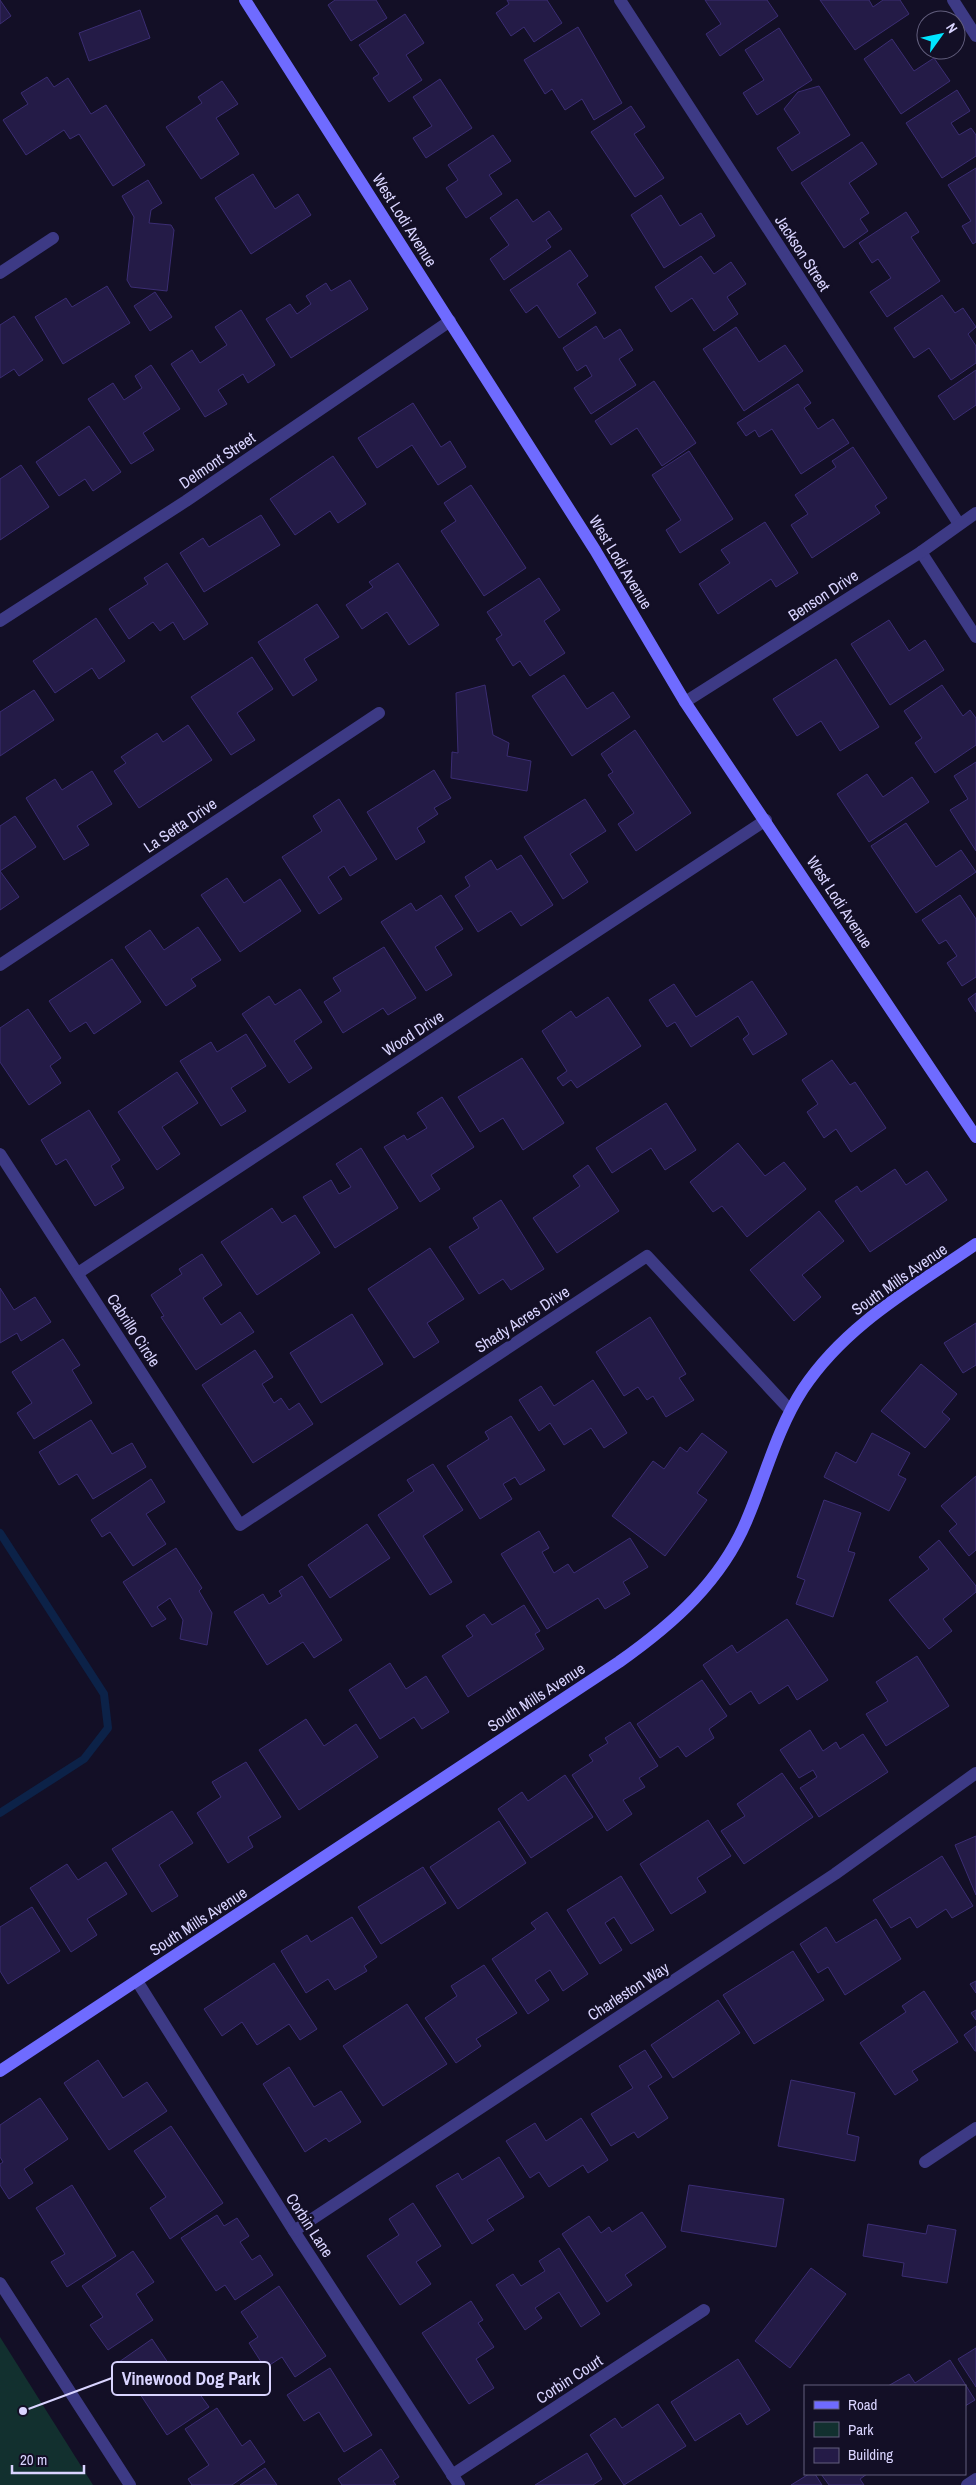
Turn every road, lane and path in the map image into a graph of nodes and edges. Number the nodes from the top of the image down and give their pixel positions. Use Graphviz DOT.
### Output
graph roads {
  1 [pos="246,0"];
  2 [pos="620,0"];
  3 [pos="953,0"];
  4 [pos="976,36"];
  5 [pos="52,238"];
  6 [pos="0,273"];
  7 [pos="450,321"];
  8 [pos="976,513"];
  9 [pos="959,524"];
  10 [pos="921,552"];
  11 [pos="0,621"];
  12 [pos="976,637"];
  13 [pos="685,702"];
  14 [pos="378,713"];
  15 [pos="766,820"];
  16 [pos="0,964"];
  17 [pos="976,1137"];
  18 [pos="0,1154"];
  19 [pos="976,1244"];
  20 [pos="78,1273"];
  21 [pos="790,1410"];
  22 [pos="240,1525"];
  23 [pos="976,1773"];
  24 [pos="137,1980"];
  25 [pos="0,2071"];
  26 [pos="976,2128"];
  27 [pos="925,2162"];
  28 [pos="294,2231"];
  29 [pos="0,2283"];
  30 [pos="704,2310"];
  31 [pos="976,2479"];
  32 [pos="456,2480"];
  33 [pos="130,2485"];
  34 [pos="967,2485"];
  1 -- 7 [label="main road, West Lodi Avenue"];
  2 -- 9 [label="street, Jackson Street"];
  3 -- 4 [label="street"];
  5 -- 6 [label="street"];
  7 -- 11 [label="street, Delmont Street"];
  7 -- 13 [label="main road, West Lodi Avenue"];
  8 -- 9 [label="street, Benson Drive"];
  9 -- 10 [label="street, Benson Drive"];
  10 -- 12 [label="street"];
  10 -- 13 [label="street, Benson Drive"];
  13 -- 15 [label="main road, West Lodi Avenue"];
  14 -- 16 [label="street, La Setta Drive"];
  15 -- 17 [label="main road, West Lodi Avenue"];
  15 -- 20 [label="street, Wood Drive"];
  18 -- 20 [label="street, Cabrillo Circle"];
  19 -- 21 [label="main road, South Mills Avenue"];
  20 -- 22 [label="street, Cabrillo Circle"];
  21 -- 22 [label="street, Shady Acres Drive"];
  21 -- 24 [label="main road, South Mills Avenue"];
  23 -- 28 [label="street, Charleston Way"];
  24 -- 25 [label="main road, South Mills Avenue"];
  24 -- 28 [label="street, Corbin Lane"];
  26 -- 27 [label="street"];
  28 -- 32 [label="street, Corbin Lane"];
  29 -- 33 [label="street"];
  30 -- 32 [label="street, Corbin Court"];
  31 -- 34 [label="street"];
}
